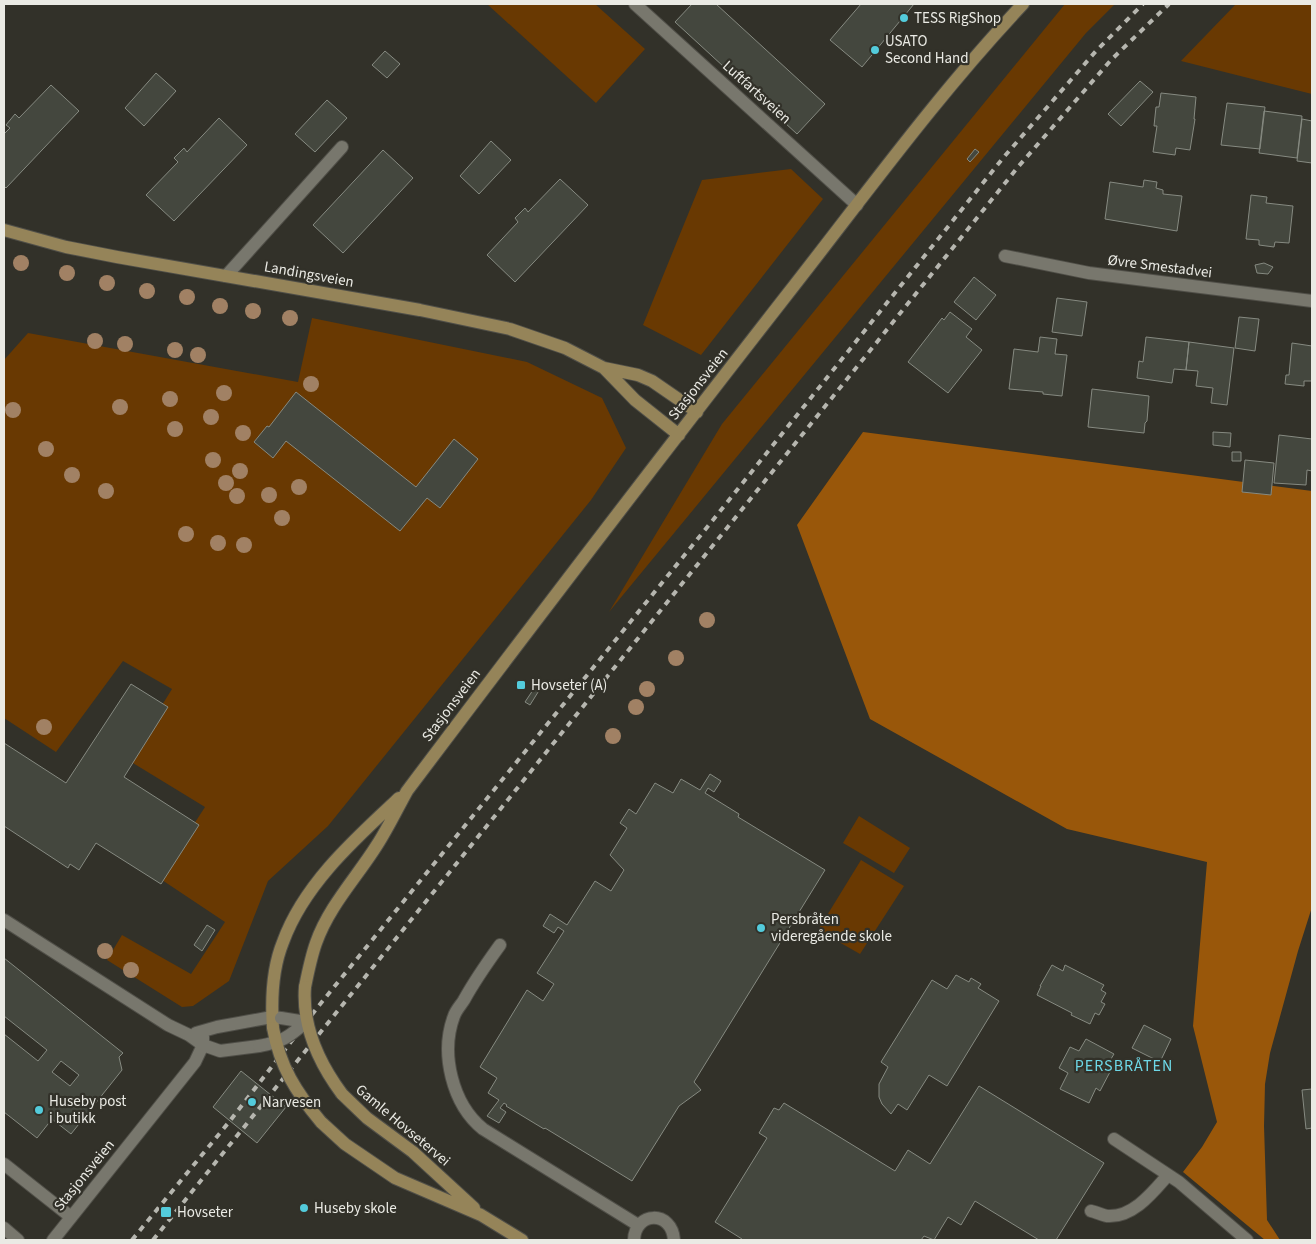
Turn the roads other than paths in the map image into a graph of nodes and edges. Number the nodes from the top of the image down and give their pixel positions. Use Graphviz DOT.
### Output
graph roads {
  1 [pos="635,4"];
  2 [pos="1023,4"];
  3 [pos="342,147"];
  4 [pos="857,205"];
  5 [pos="4,230"];
  6 [pos="1005,256"];
  7 [pos="226,276"];
  8 [pos="1312,301"];
  9 [pos="604,368"];
  10 [pos="697,412"];
  11 [pos="679,435"];
  12 [pos="406,791"];
  13 [pos="4,920"];
  14 [pos="500,945"];
  15 [pos="275,1021"];
  16 [pos="306,1022"];
  17 [pos="202,1032"];
  18 [pos="189,1035"];
  19 [pos="276,1043"];
  20 [pos="203,1045"];
  21 [pos="1114,1139"];
  22 [pos="4,1164"];
  23 [pos="1168,1175"];
  24 [pos="1091,1211"];
  25 [pos="481,1215"];
  26 [pos="71,1218"];
  27 [pos="638,1225"];
  28 [pos="4,1228"];
  29 [pos="18,1240"];
  30 [pos="53,1240"];
  31 [pos="522,1240"];
  32 [pos="634,1240"];
  33 [pos="674,1240"];
  34 [pos="1247,1240"];
  1 -- 4 [label="street, Luftfartsveien"];
  2 -- 4 [label="street, Stasjonsveien"];
  3 -- 7 [label="street"];
  4 -- 10 [label="street, Stasjonsveien"];
  5 -- 7 [label="street, Landingsveien"];
  6 -- 8 [label="street, Øvre Smestadvei"];
  7 -- 9 [label="street, Landingsveien"];
  9 -- 10 [label="street, Landingsveien"];
  9 -- 11 [label="street, Landingsveien"];
  10 -- 11 [label="street, Stasjonsveien"];
  11 -- 12 [label="street, Stasjonsveien"];
  12 -- 15 [label="street, Stasjonsveien"];
  12 -- 16 [label="street, Stasjonsveien, bridge"];
  13 -- 18 [label="street"];
  14 -- 27 [label="street"];
  15 -- 16 [label="street, bridge"];
  15 -- 17 [label="street"];
  15 -- 19 [label="street, Gamle Hovsetervei, bridge"];
  16 -- 19 [label="street, bridge"];
  16 -- 25 [label="street, Gamle Hovsetervei, bridge"];
  17 -- 18 [label="street"];
  17 -- 20 [label="street"];
  18 -- 20 [label="street"];
  19 -- 20 [label="street, bridge"];
  19 -- 25 [label="street, Gamle Hovsetervei, bridge"];
  20 -- 26 [label="street, Stasjonsveien"];
  21 -- 23 [label="street"];
  22 -- 26 [label="street"];
  23 -- 24 [label="street"];
  23 -- 34 [label="street"];
  25 -- 31 [label="street, Gamle Hovsetervei"];
  26 -- 30 [label="street, Stasjonsveien"];
  27 -- 32 [label="street"];
  27 -- 33 [label="street"];
  28 -- 29 [label="street"];
}
